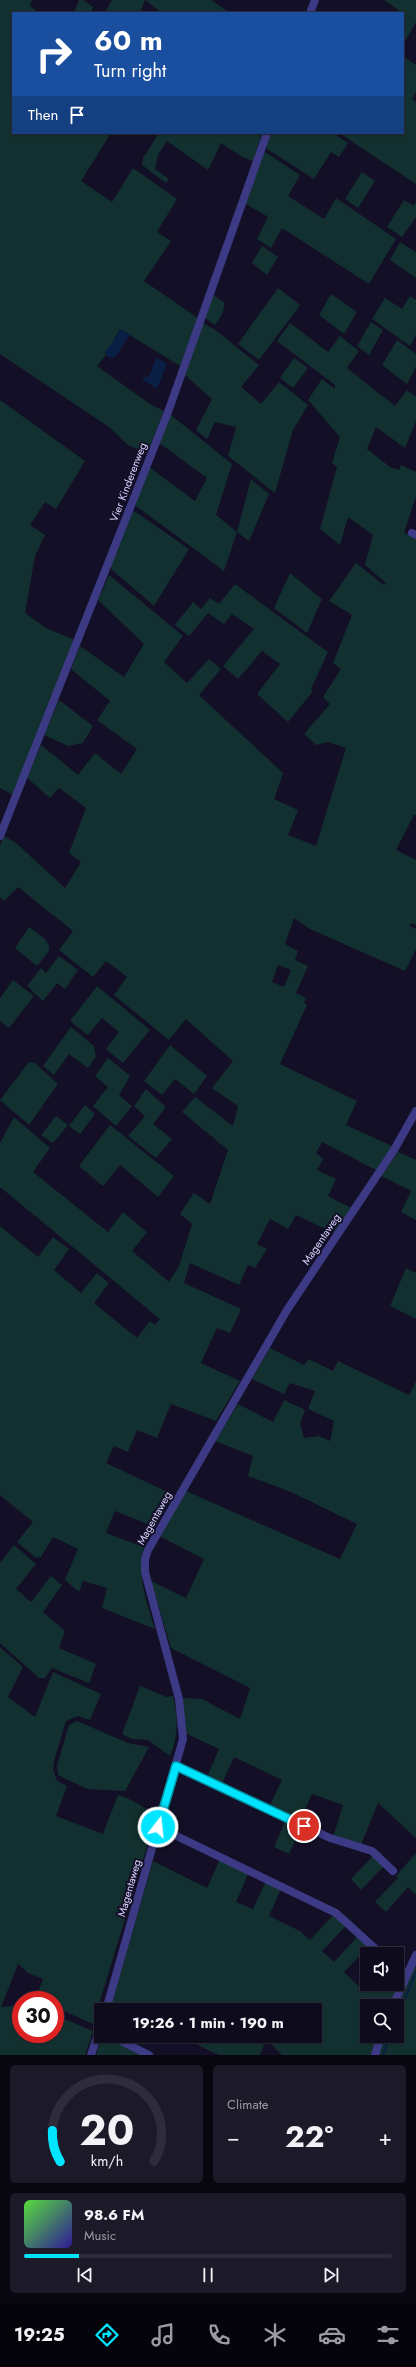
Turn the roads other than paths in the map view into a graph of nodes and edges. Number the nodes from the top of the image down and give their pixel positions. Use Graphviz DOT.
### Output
graph roads {
  1 [pos="315,0"];
  2 [pos="310,12"];
  3 [pos="266,134"];
  4 [pos="0,836"];
  5 [pos="416,1111"];
  6 [pos="176,1766"];
  7 [pos="158,1827"];
  8 [pos="393,1871"];
  9 [pos="373,1947"];
  10 [pos="416,1955"];
  11 [pos="406,1975"];
  12 [pos="396,1999"];
  13 [pos="108,2003"];
  14 [pos="95,2043"];
  15 [pos="125,2043"];
  16 [pos="379,2043"];
  17 [pos="91,2055"];
  18 [pos="150,2055"];
  19 [pos="375,2055"];
  1 -- 2 [label="street"];
  3 -- 4 [label="street, Vier Kinderenweg"];
  5 -- 6 [label="street, Magentaweg"];
  6 -- 7 [label="street, Magentaweg"];
  6 -- 8 [label="street"];
  7 -- 9 [label="street"];
  7 -- 13 [label="street, Magentaweg"];
  10 -- 11 [label="street"];
  11 -- 12 [label="street"];
  14 -- 17 [label="street"];
  15 -- 18 [label="street"];
  16 -- 19 [label="street"];
}
